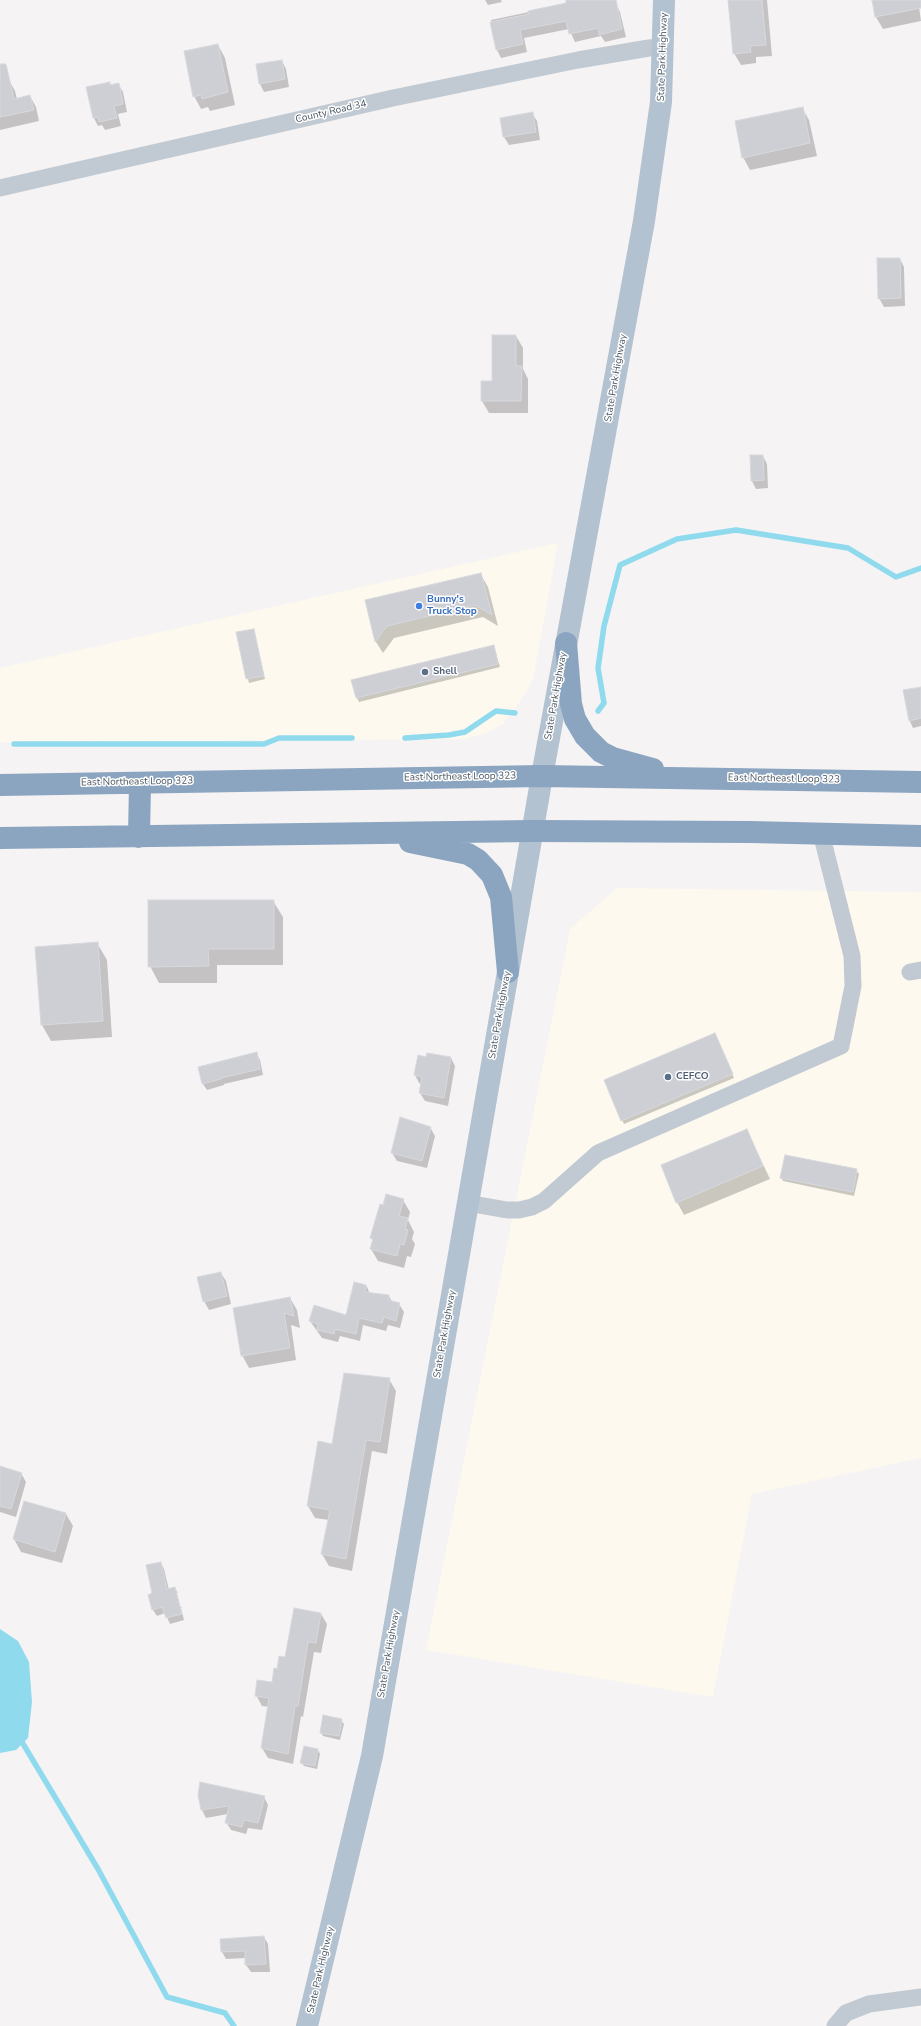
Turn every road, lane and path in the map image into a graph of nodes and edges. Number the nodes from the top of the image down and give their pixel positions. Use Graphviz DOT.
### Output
graph roads {
  1 [pos="664,0"];
  2 [pos="664,47"];
  3 [pos="0,188"];
  4 [pos="566,643"];
  5 [pos="542,776"];
  6 [pos="679,777"];
  7 [pos="921,782"];
  8 [pos="140,783"];
  9 [pos="0,785"];
  10 [pos="532,831"];
  11 [pos="821,833"];
  12 [pos="363,834"];
  13 [pos="921,836"];
  14 [pos="139,837"];
  15 [pos="0,838"];
  16 [pos="508,972"];
  17 [pos="467,1203"];
  18 [pos="921,1997"];
  19 [pos="307,2026"];
  20 [pos="835,2026"];
  1 -- 2 [label="main road, State Park Highway"];
  2 -- 3 [label="street, County Road 34"];
  2 -- 4 [label="main road, State Park Highway"];
  4 -- 5 [label="main road, State Park Highway"];
  4 -- 6 [label="highway"];
  5 -- 6 [label="highway, East Northeast Loop 323"];
  5 -- 8 [label="highway, East Northeast Loop 323"];
  5 -- 10 [label="main road, State Park Highway"];
  6 -- 7 [label="highway, East Northeast Loop 323"];
  8 -- 9 [label="highway, East Northeast Loop 323"];
  8 -- 14 [label="highway"];
  10 -- 11 [label="highway"];
  10 -- 12 [label="highway"];
  10 -- 16 [label="main road, State Park Highway"];
  11 -- 13 [label="highway"];
  11 -- 17 [label="street"];
  12 -- 14 [label="highway"];
  12 -- 16 [label="highway"];
  14 -- 15 [label="highway"];
  16 -- 17 [label="main road, State Park Highway"];
  17 -- 19 [label="main road, State Park Highway"];
  18 -- 20 [label="street"];
}
